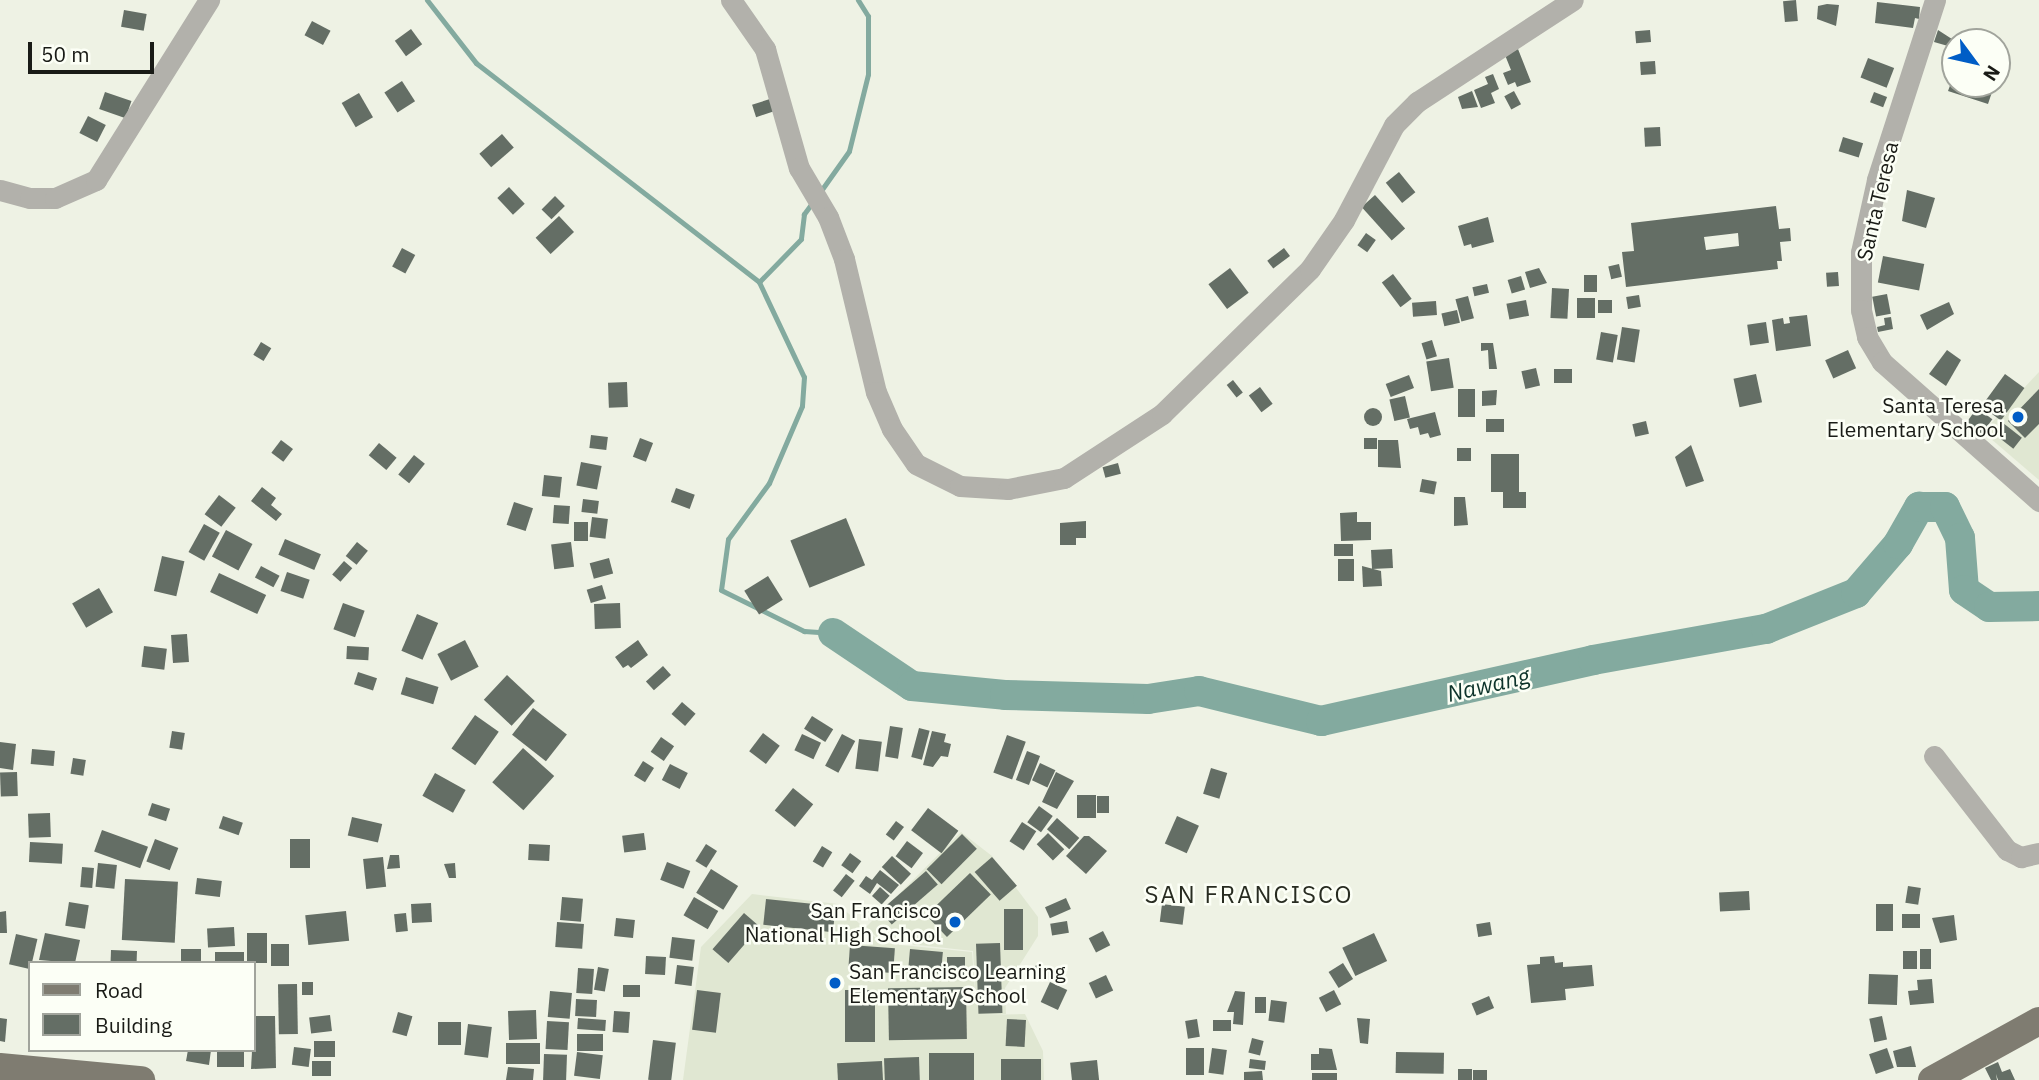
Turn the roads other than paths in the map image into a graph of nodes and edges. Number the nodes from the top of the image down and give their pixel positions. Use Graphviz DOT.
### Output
graph roads {
  1 [pos="209,0"];
  2 [pos="731,0"];
  3 [pos="1573,0"];
  4 [pos="1935,0"];
  5 [pos="0,190"];
  6 [pos="2039,500"];
  7 [pos="1934,755"];
  8 [pos="2039,853"];
  9 [pos="2039,1021"];
  10 [pos="0,1067"];
  11 [pos="141,1080"];
  12 [pos="1931,1080"];
  1 -- 5 [label="street"];
  2 -- 3 [label="street"];
  4 -- 6 [label="street, Santa Teresa"];
  7 -- 8 [label="street"];
  9 -- 12 [label="main road"];
  10 -- 11 [label="main road"];
}
